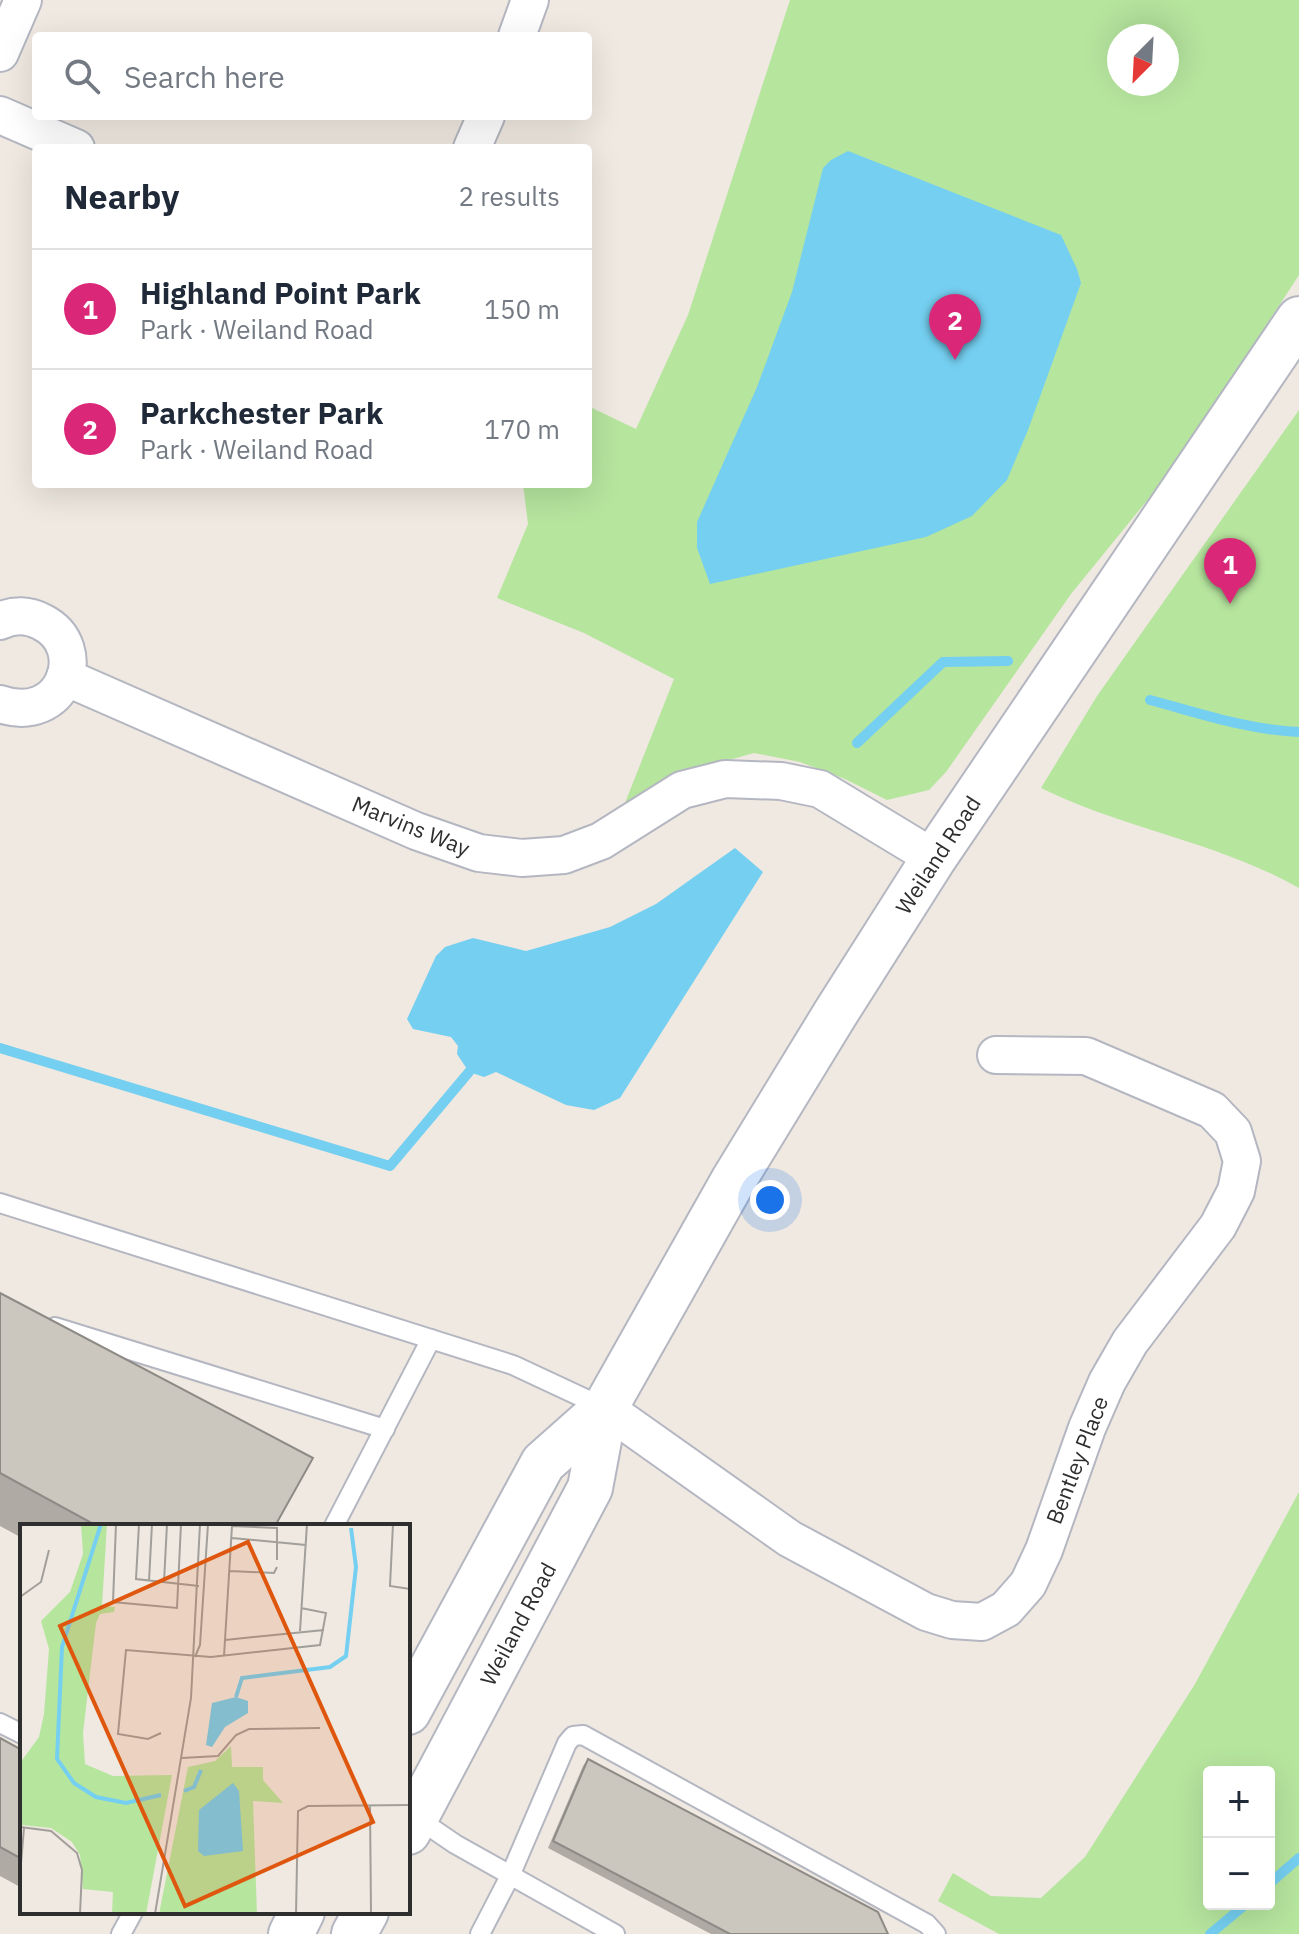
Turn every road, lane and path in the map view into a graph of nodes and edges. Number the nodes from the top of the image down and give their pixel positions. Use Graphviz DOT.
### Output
graph roads {
  1 [pos="23,0"];
  2 [pos="530,0"];
  3 [pos="518,32"];
  4 [pos="0,53"];
  5 [pos="0,115"];
  6 [pos="484,120"];
  7 [pos="67,144"];
  8 [pos="474,144"];
  9 [pos="1299,319"];
  10 [pos="0,621"];
  11 [pos="65,677"];
  12 [pos="0,704"];
  13 [pos="934,858"];
  14 [pos="996,1055"];
  15 [pos="0,1203"];
  16 [pos="44,1324"];
  17 [pos="431,1339"];
  18 [pos="605,1408"];
  19 [pos="385,1429"];
  20 [pos="335,1524"];
  21 [pos="410,1708"];
  22 [pos="0,1723"];
  23 [pos="20,1733"];
  24 [pos="411,1821"];
  25 [pos="510,1876"];
  26 [pos="132,1914"];
  27 [pos="301,1914"];
  28 [pos="365,1914"];
  29 [pos="585,1927"];
  30 [pos="121,1934"];
  31 [pos="291,1934"];
  32 [pos="354,1934"];
  33 [pos="480,1934"];
  34 [pos="615,1934"];
  35 [pos="936,1934"];
  1 -- 4 [label="street"];
  2 -- 3 [label="street"];
  5 -- 7 [label="street"];
  6 -- 8 [label="street"];
  9 -- 13 [label="main road, Weiland Road"];
  10 -- 11 [label="street"];
  11 -- 12 [label="street"];
  11 -- 13 [label="street, Marvins Way"];
  13 -- 18 [label="main road, Weiland Road"];
  14 -- 18 [label="street, Bentley Place"];
  15 -- 17 [label="lane"];
  16 -- 19 [label="lane"];
  17 -- 18 [label="lane"];
  17 -- 19 [label="lane"];
  18 -- 21 [label="main road, Weiland Road"];
  18 -- 24 [label="main road, Weiland Road"];
  19 -- 20 [label="lane"];
  22 -- 23 [label="lane"];
  24 -- 25 [label="lane"];
  25 -- 29 [label="lane"];
  25 -- 33 [label="lane"];
  25 -- 35 [label="lane"];
  26 -- 30 [label="lane"];
  27 -- 31 [label="main road"];
  28 -- 32 [label="main road"];
  29 -- 34 [label="lane"];
}
